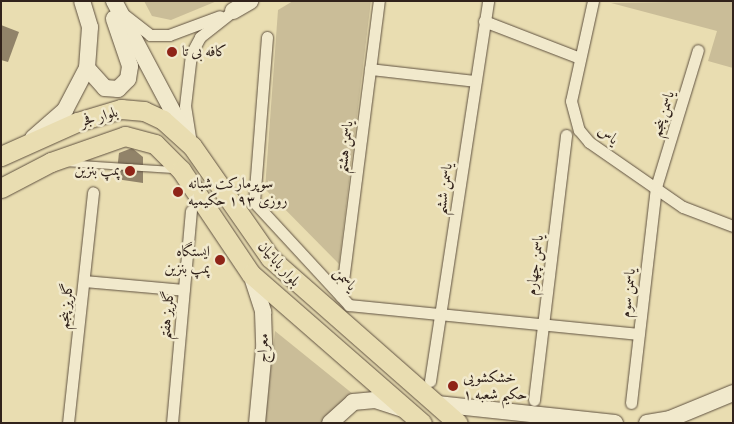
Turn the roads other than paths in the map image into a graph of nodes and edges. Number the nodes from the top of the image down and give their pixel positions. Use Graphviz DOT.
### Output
graph roads {
  1 [pos="82,1"];
  2 [pos="250,1"];
  3 [pos="379,1"];
  4 [pos="488,1"];
  5 [pos="592,2"];
  6 [pos="113,3"];
  7 [pos="233,11"];
  8 [pos="484,20"];
  9 [pos="268,37"];
  10 [pos="698,50"];
  11 [pos="580,58"];
  12 [pos="87,68"];
  13 [pos="370,69"];
  14 [pos="475,81"];
  15 [pos="566,135"];
  16 [pos="140,137"];
  17 [pos="26,144"];
  18 [pos="192,146"];
  19 [pos="1,156"];
  20 [pos="51,162"];
  21 [pos="181,170"];
  22 [pos="1,188"];
  23 [pos="656,188"];
  24 [pos="93,192"];
  25 [pos="191,211"];
  26 [pos="733,226"];
  27 [pos="251,274"];
  28 [pos="84,281"];
  29 [pos="184,290"];
  30 [pos="341,296"];
  31 [pos="441,314"];
  32 [pos="543,324"];
  33 [pos="639,334"];
  34 [pos="430,381"];
  35 [pos="733,393"];
  36 [pos="534,400"];
  37 [pos="631,403"];
  38 [pos="436,404"];
  39 [pos="407,410"];
  40 [pos="68,423"];
  41 [pos="172,423"];
  42 [pos="257,423"];
  43 [pos="330,423"];
  44 [pos="422,423"];
  45 [pos="458,423"];
  46 [pos="615,423"];
  47 [pos="647,423"];
  1 -- 12 [label="main road"];
  2 -- 7 [label="main road"];
  3 -- 13 [label="street, یاسمن هشتم"];
  4 -- 8 [label="street, یاسمن ششم"];
  5 -- 11 [label="street, یاس"];
  6 -- 7 [label="street"];
  6 -- 12 [label="main road"];
  6 -- 18 [label="main road, بلوار بابائیان"];
  7 -- 18 [label="street"];
  8 -- 11 [label="street"];
  8 -- 14 [label="street, یاسمن ششم"];
  9 -- 30 [label="street, یاسمن"];
  10 -- 23 [label="street, یاسمن پنجم"];
  11 -- 23 [label="street, یاس"];
  12 -- 17 [label="main road"];
  13 -- 14 [label="street"];
  13 -- 30 [label="street, یاسمن هشتم"];
  14 -- 31 [label="street, یاسمن ششم"];
  15 -- 32 [label="street, یاسمن چهارم"];
  16 -- 20 [label="main road, بلوار فجر"];
  16 -- 21 [label="main road, بلوار بابائیان"];
  17 -- 18 [label="main road, بلوار فجر"];
  17 -- 19 [label="main road, بلوار فجر"];
  18 -- 38 [label="main road, بلوار بابائیان"];
  20 -- 21 [label="lane"];
  20 -- 22 [label="main road, بلوار فجر"];
  21 -- 27 [label="main road, بلوار بابائیان"];
  23 -- 26 [label="street, یاس"];
  23 -- 33 [label="street, یاسمن سوم"];
  24 -- 28 [label="street, گلریز پنجم"];
  25 -- 29 [label="street, گلریز هفتم"];
  27 -- 39 [label="main road, بلوار بابائیان"];
  27 -- 42 [label="main road, معراج"];
  28 -- 29 [label="street"];
  28 -- 40 [label="street, گلریز پنجم"];
  29 -- 41 [label="street, گلریز هفتم"];
  30 -- 31 [label="street, یاسمن"];
  31 -- 32 [label="street, یاسمن"];
  31 -- 34 [label="street, یاسمن ششم"];
  32 -- 33 [label="street, یاسمن"];
  32 -- 36 [label="street, یاسمن چهارم"];
  33 -- 37 [label="street, یاسمن سوم"];
  35 -- 47 [label="main road"];
  38 -- 45 [label="main road, بلوار بابائیان"];
  38 -- 46 [label="main road"];
  39 -- 43 [label="main road"];
  39 -- 44 [label="main road, بلوار بابائیان"];
}
